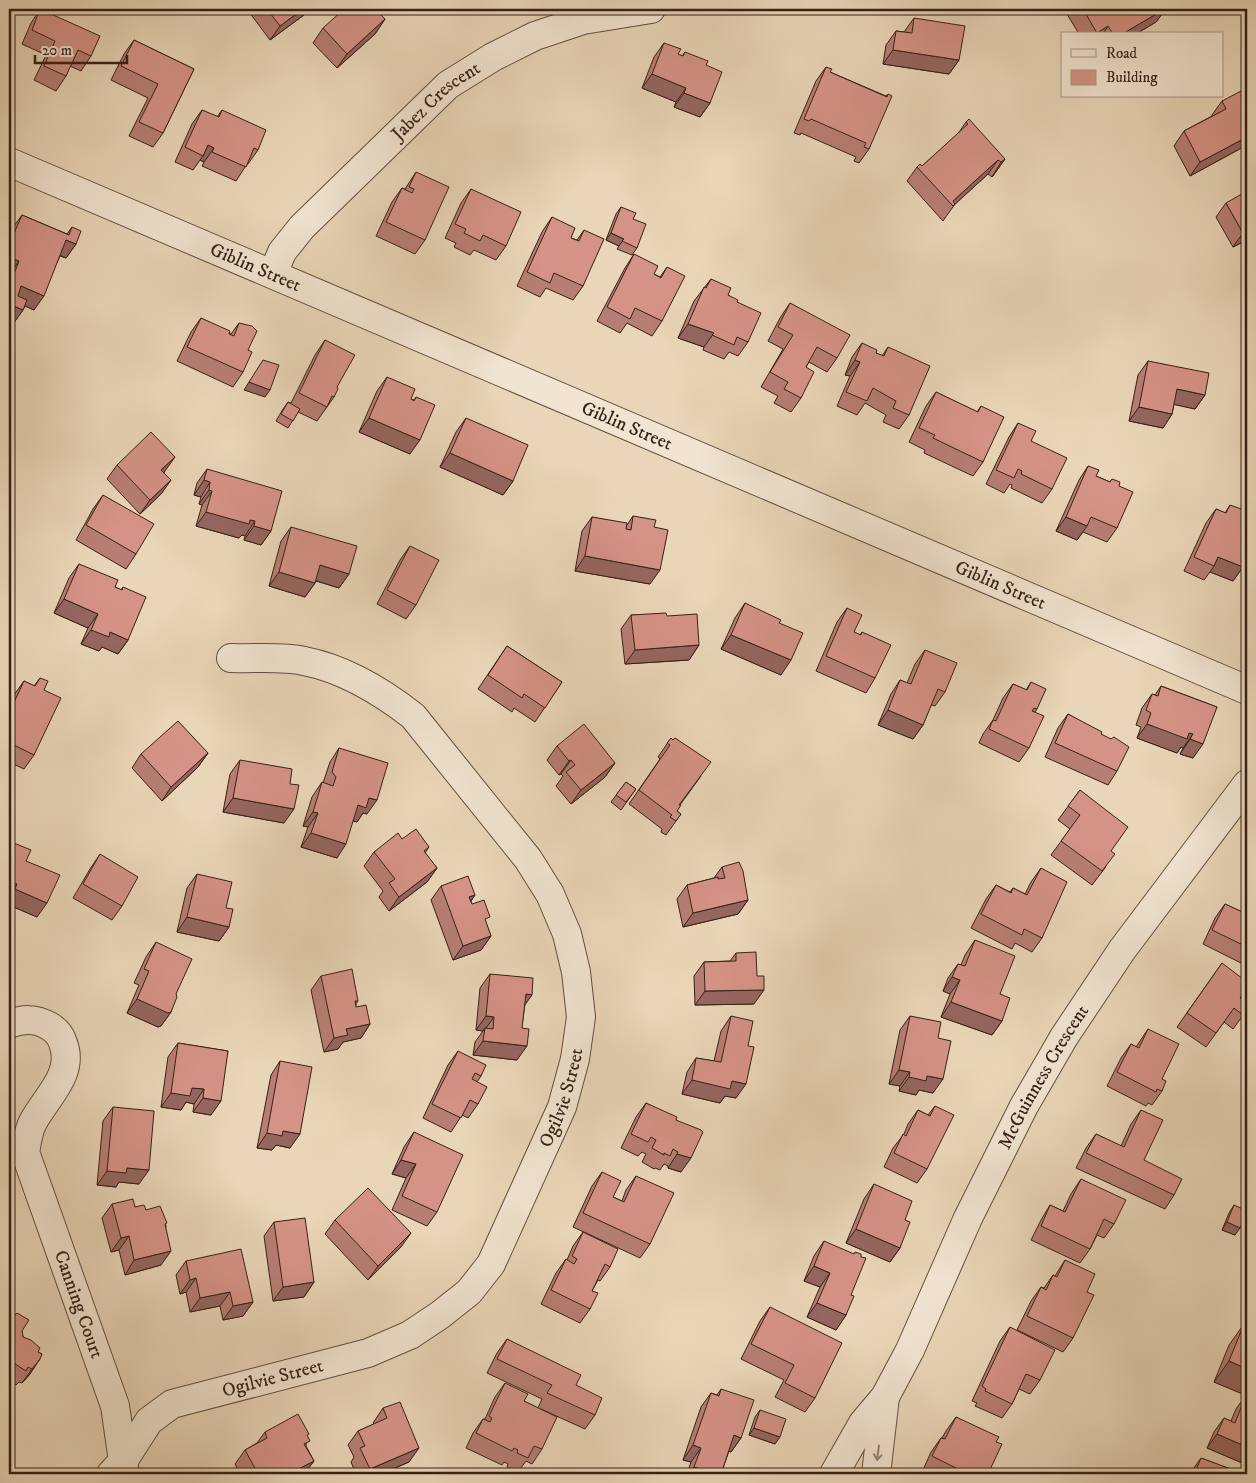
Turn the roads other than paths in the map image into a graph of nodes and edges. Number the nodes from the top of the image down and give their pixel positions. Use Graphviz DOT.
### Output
graph roads {
  1 [pos="651,9"];
  2 [pos="9,162"];
  3 [pos="273,274"];
  4 [pos="232,658"];
  5 [pos="1247,690"];
  6 [pos="1247,784"];
  7 [pos="9,1024"];
  8 [pos="17,1153"];
  9 [pos="885,1397"];
  10 [pos="120,1470"];
  11 [pos="834,1474"];
  12 [pos="876,1474"];
  1 -- 3 [label="street, Jabez Crescent"];
  2 -- 3 [label="street, Giblin Street"];
  3 -- 5 [label="street, Giblin Street"];
  4 -- 10 [label="street, Ogilvie Street"];
  6 -- 9 [label="street, McGuinness Crescent"];
  7 -- 8 [label="street, Canning Court"];
  8 -- 10 [label="street, Canning Court"];
  9 -- 11 [label="street, McGuinness Crescent"];
  9 -- 12 [label="street, McGuinness Crescent, one-way"];
}
